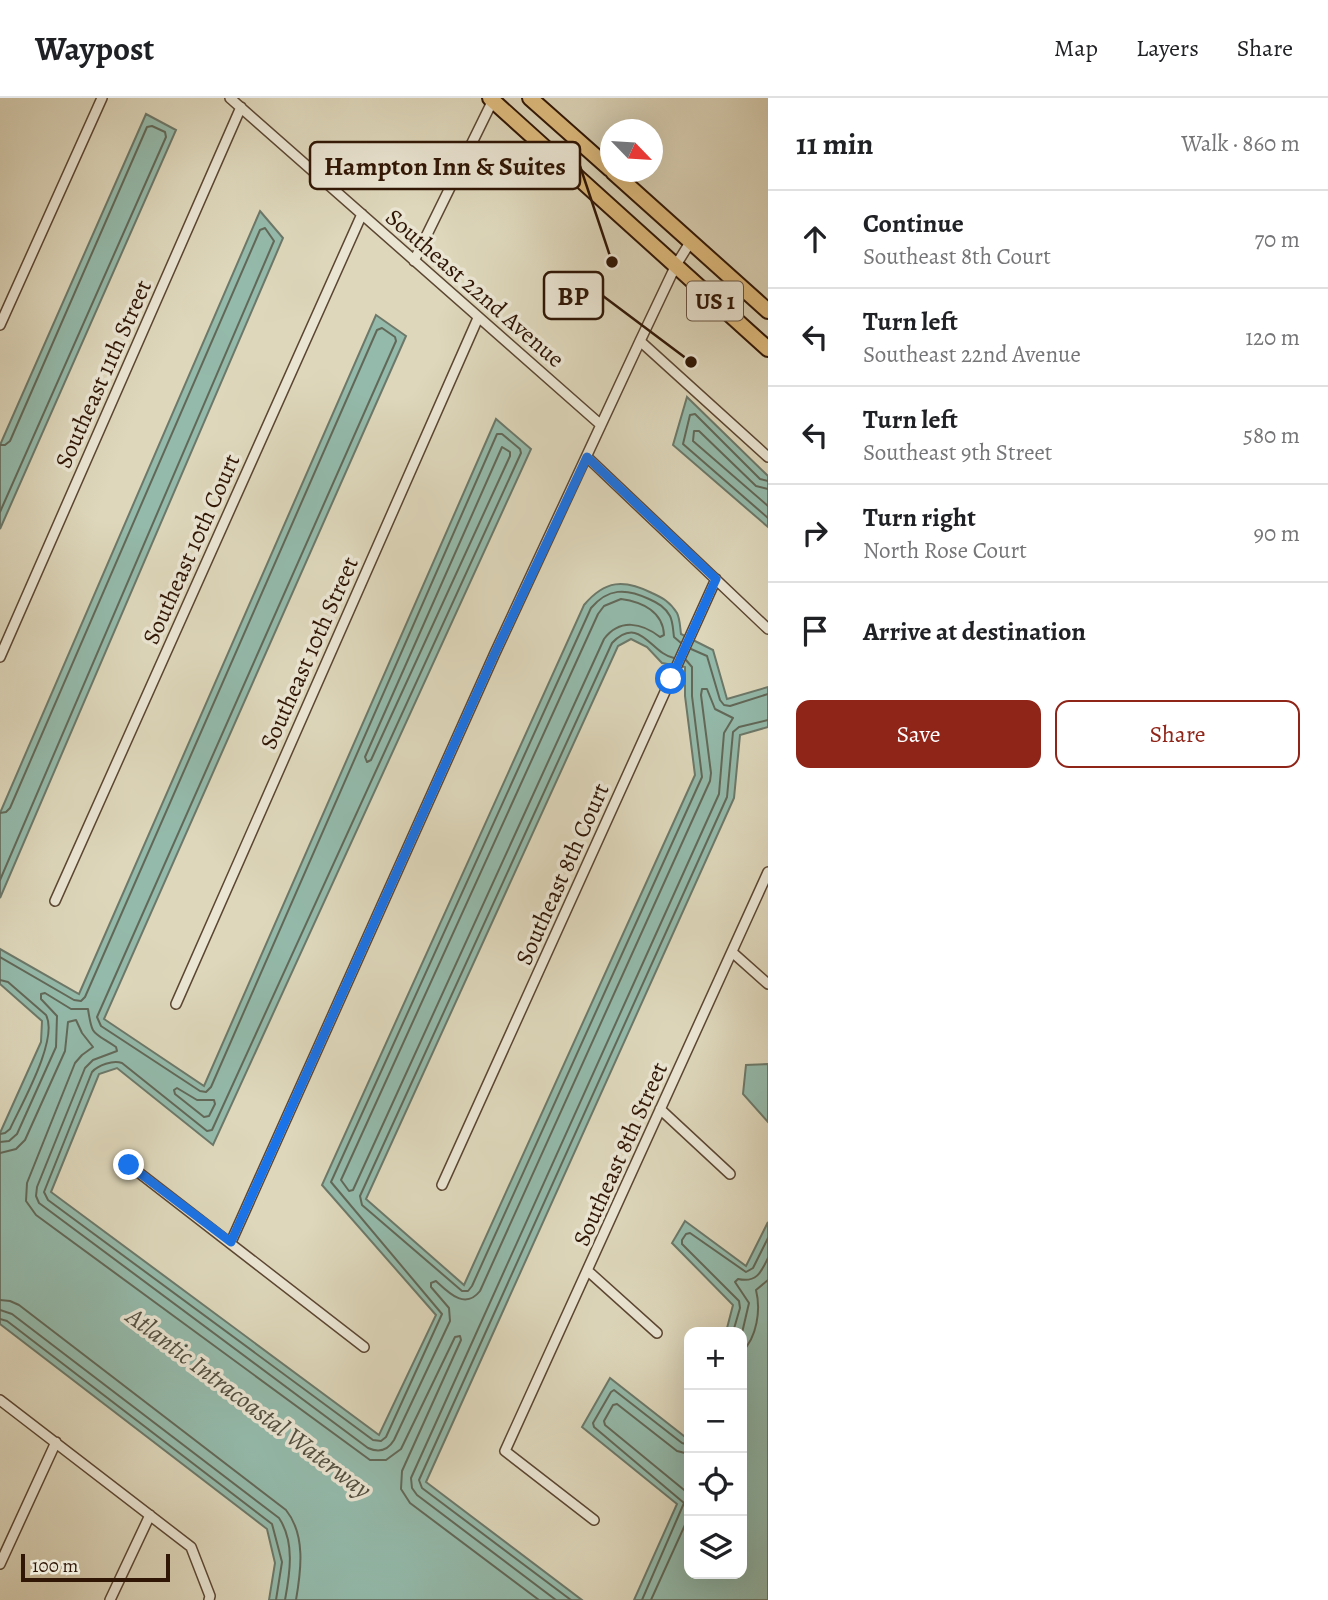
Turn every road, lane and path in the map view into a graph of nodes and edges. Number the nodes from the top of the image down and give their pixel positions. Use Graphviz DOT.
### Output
graph roads {
  1 [pos="103,98"];
  2 [pos="230,98"];
  3 [pos="494,99"];
  4 [pos="529,99"];
  5 [pos="241,107"];
  6 [pos="600,160"];
  7 [pos="625,182"];
  8 [pos="362,214"];
  9 [pos="691,241"];
  10 [pos="414,261"];
  11 [pos="676,265"];
  12 [pos="768,311"];
  13 [pos="478,318"];
  14 [pos="0,325"];
  15 [pos="640,341"];
  16 [pos="768,349"];
  17 [pos="601,425"];
  18 [pos="587,457"];
  19 [pos="768,457"];
  20 [pos="716,579"];
  21 [pos="768,629"];
  22 [pos="0,657"];
  23 [pos="768,872"];
  24 [pos="55,901"];
  25 [pos="732,952"];
  26 [pos="768,984"];
  27 [pos="176,1004"];
  28 [pos="660,1109"];
  29 [pos="129,1165"];
  30 [pos="730,1174"];
  31 [pos="442,1185"];
  32 [pos="231,1242"];
  33 [pos="588,1271"];
  34 [pos="657,1333"];
  35 [pos="364,1347"];
  36 [pos="0,1400"];
  37 [pos="56,1442"];
  38 [pos="150,1515"];
  39 [pos="594,1520"];
  40 [pos="0,1564"];
  41 [pos="110,1600"];
  42 [pos="209,1600"];
  1 -- 14 [label="street"];
  2 -- 5 [label="street, Southeast 22nd Avenue"];
  3 -- 10 [label="street"];
  3 -- 11 [label="main road, US 1"];
  4 -- 6 [label="main road, US 1"];
  5 -- 8 [label="street, Southeast 22nd Avenue"];
  5 -- 22 [label="street, Southeast 11th Street"];
  7 -- 9 [label="main road, US 1"];
  8 -- 10 [label="street, Southeast 22nd Avenue"];
  8 -- 24 [label="street, Southeast 10th Court"];
  9 -- 11 [label="street"];
  9 -- 12 [label="main road, US 1"];
  10 -- 13 [label="street, Southeast 22nd Avenue"];
  11 -- 15 [label="street"];
  11 -- 16 [label="main road, US 1"];
  13 -- 17 [label="street, Southeast 22nd Avenue"];
  13 -- 27 [label="street, Southeast 10th Street"];
  15 -- 17 [label="street"];
  15 -- 19 [label="street"];
  17 -- 18 [label="street"];
  18 -- 20 [label="street"];
  18 -- 32 [label="street"];
  20 -- 21 [label="street"];
  20 -- 31 [label="street, Southeast 8th Court"];
  23 -- 25 [label="street, Southeast 8th Street"];
  25 -- 26 [label="street"];
  25 -- 28 [label="street, Southeast 8th Street"];
  28 -- 30 [label="street"];
  28 -- 33 [label="street, Southeast 8th Street"];
  29 -- 32 [label="street"];
  32 -- 35 [label="street"];
  33 -- 34 [label="street"];
  33 -- 39 [label="street, Southeast 8th Street"];
  36 -- 37 [label="street"];
  37 -- 38 [label="street"];
  37 -- 40 [label="street"];
  38 -- 41 [label="street"];
  38 -- 42 [label="street"];
}
